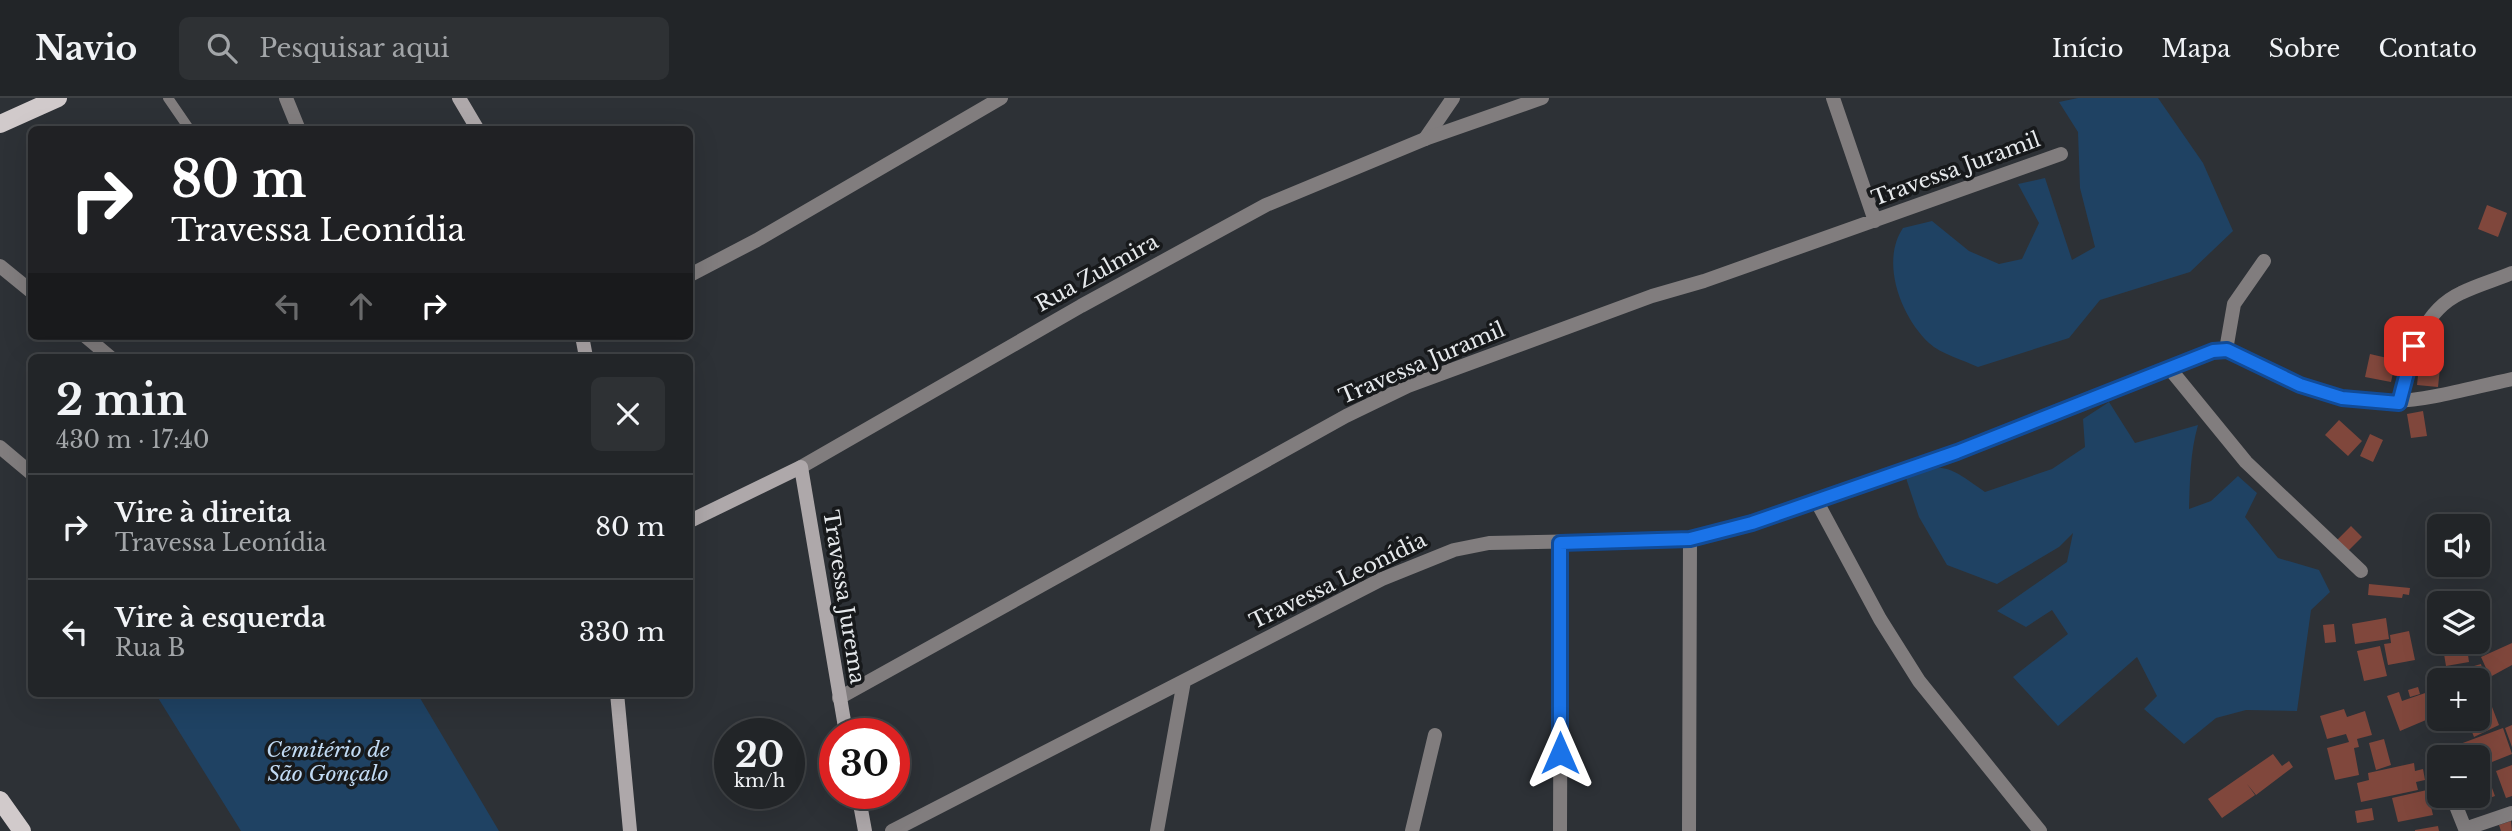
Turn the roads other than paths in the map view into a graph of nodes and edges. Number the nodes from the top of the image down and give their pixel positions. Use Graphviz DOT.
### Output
graph roads {
  1 [pos="58,98"];
  2 [pos="169,98"];
  3 [pos="286,98"];
  4 [pos="459,98"];
  5 [pos="1001,98"];
  6 [pos="1453,98"];
  7 [pos="1542,98"];
  8 [pos="1833,98"];
  9 [pos="0,124"];
  10 [pos="187,126"];
  11 [pos="297,126"];
  12 [pos="476,126"];
  13 [pos="1425,139"];
  14 [pos="2061,153"];
  15 [pos="1875,221"];
  16 [pos="2264,261"];
  17 [pos="0,265"];
  18 [pos="693,273"];
  19 [pos="2512,273"];
  20 [pos="28,289"];
  21 [pos="90,340"];
  22 [pos="2227,350"];
  23 [pos="106,354"];
  24 [pos="2170,369"];
  25 [pos="2512,379"];
  26 [pos="2399,403"];
  27 [pos="0,447"];
  28 [pos="800,467"];
  29 [pos="28,471"];
  30 [pos="1817,502"];
  31 [pos="693,520"];
  32 [pos="1690,539"];
  33 [pos="1560,543"];
  34 [pos="2361,571"];
  35 [pos="1184,681"];
  36 [pos="617,697"];
  37 [pos="839,698"];
  38 [pos="843,718"];
  39 [pos="1435,735"];
  40 [pos="0,800"];
  41 [pos="2457,808"];
  42 [pos="861,809"];
  43 [pos="2512,813"];
  44 [pos="2465,830"];
  45 [pos="22,831"];
  46 [pos="630,831"];
  47 [pos="865,831"];
  48 [pos="892,831"];
  49 [pos="1157,831"];
  50 [pos="1412,831"];
  51 [pos="1560,831"];
  52 [pos="1689,831"];
  53 [pos="2040,831"];
  1 -- 9 [label="main road"];
  2 -- 10 [label="lane"];
  3 -- 11 [label="street"];
  4 -- 12 [label="main road"];
  5 -- 18 [label="street"];
  6 -- 13 [label="street"];
  7 -- 13 [label="street, Rua Zulmira"];
  8 -- 15 [label="street"];
  13 -- 28 [label="street, Rua Zulmira"];
  14 -- 15 [label="street, Travessa Juramil"];
  15 -- 37 [label="street, Travessa Juramil"];
  16 -- 22 [label="street"];
  17 -- 20 [label="street"];
  19 -- 26 [label="street"];
  21 -- 23 [label="street"];
  22 -- 24 [label="street, Travessa Leonídia"];
  22 -- 26 [label="street"];
  24 -- 30 [label="street, Travessa Leonídia"];
  24 -- 34 [label="street"];
  25 -- 26 [label="street"];
  27 -- 29 [label="street"];
  28 -- 31 [label="main road, Rua Zulmira"];
  28 -- 37 [label="main road, Travessa Jurema"];
  30 -- 32 [label="street, Travessa Leonídia"];
  30 -- 53 [label="street"];
  32 -- 33 [label="street, Travessa Leonídia"];
  32 -- 52 [label="street"];
  33 -- 35 [label="street, Travessa Leonídia"];
  33 -- 51 [label="street"];
  35 -- 48 [label="street, Travessa Leonídia"];
  35 -- 49 [label="street"];
  36 -- 46 [label="main road"];
  37 -- 38 [label="main road, Travessa Jurema"];
  39 -- 50 [label="street"];
  40 -- 45 [label="main road"];
  41 -- 44 [label="street"];
  42 -- 47 [label="main road"];
  43 -- 44 [label="street"];
}
